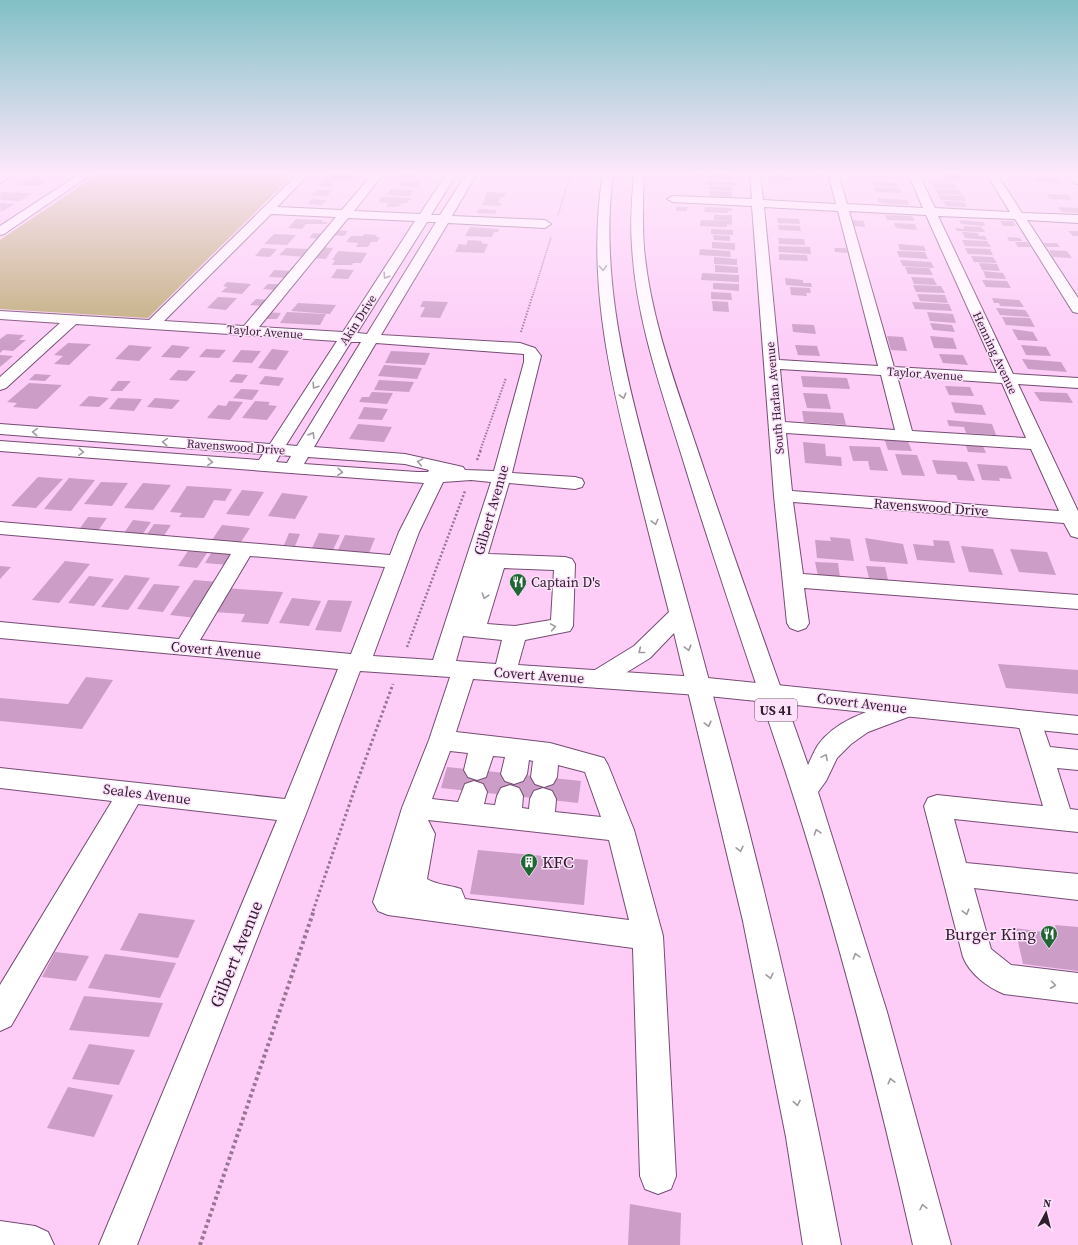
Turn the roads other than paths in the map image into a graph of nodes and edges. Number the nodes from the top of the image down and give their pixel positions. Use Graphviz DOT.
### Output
graph roads {
  1 [pos="247,231"];
  2 [pos="331,231"];
  3 [pos="416,231"];
  4 [pos="437,231"];
  5 [pos="602,231"];
  6 [pos="638,231"];
  7 [pos="760,231"];
  8 [pos="847,231"];
  9 [pos="939,231"];
  10 [pos="1028,231"];
  11 [pos="1078,309"];
  12 [pos="0,315"];
  13 [pos="72,320"];
  14 [pos="152,325"];
  15 [pos="248,331"];
  16 [pos="347,337"];
  17 [pos="371,339"];
  18 [pos="530,351"];
  19 [pos="772,364"];
  20 [pos="886,371"];
  21 [pos="1007,379"];
  22 [pos="1078,383"];
  23 [pos="0,384"];
  24 [pos="777,427"];
  25 [pos="0,429"];
  26 [pos="905,435"];
  27 [pos="1037,444"];
  28 [pos="0,446"];
  29 [pos="274,450"];
  30 [pos="302,452"];
  31 [pos="264,466"];
  32 [pos="292,468"];
  33 [pos="437,472"];
  34 [pos="502,477"];
  35 [pos="575,483"];
  36 [pos="783,496"];
  37 [pos="1076,522"];
  38 [pos="0,528"];
  39 [pos="244,549"];
  40 [pos="487,560"];
  41 [pos="398,562"];
  42 [pos="793,580"];
  43 [pos="1078,602"];
  44 [pos="679,614"];
  45 [pos="798,623"];
  46 [pos="465,629"];
  47 [pos="0,630"];
  48 [pos="515,634"];
  49 [pos="185,647"];
  50 [pos="355,662"];
  51 [pos="453,670"];
  52 [pos="505,673"];
  53 [pos="598,679"];
  54 [pos="698,686"];
  55 [pos="770,692"];
  56 [pos="907,708"];
  57 [pos="1028,720"];
  58 [pos="1078,725"];
  59 [pos="441,740"];
  60 [pos="483,745"];
  61 [pos="519,749"];
  62 [pos="1040,756"];
  63 [pos="1078,760"];
  64 [pos="0,778"];
  65 [pos="544,788"];
  66 [pos="804,790"];
  67 [pos="131,792"];
  68 [pos="473,792"];
  69 [pos="510,796"];
  70 [pos="294,811"];
  71 [pos="414,812"];
  72 [pos="1069,820"];
  73 [pos="620,830"];
  74 [pos="956,874"];
  75 [pos="1078,887"];
  76 [pos="648,936"];
  77 [pos="1078,988"];
  78 [pos="0,1015"];
  79 [pos="658,1176"];
  80 [pos="0,1240"];
  81 [pos="35,1245"];
  82 [pos="118,1245"];
  83 [pos="822,1245"];
  84 [pos="932,1245"];
  1 -- 14 [label="main road"];
  2 -- 15 [label="main road"];
  3 -- 16 [label="main road, Akin Drive, one-way"];
  4 -- 17 [label="main road, Akin Drive"];
  5 -- 44 [label="main road, one-way"];
  6 -- 55 [label="main road, US 41"];
  7 -- 19 [label="main road, South Harlan Avenue"];
  8 -- 20 [label="main road"];
  9 -- 21 [label="main road, Henning Avenue"];
  10 -- 11 [label="main road"];
  12 -- 13 [label="main road, Taylor Avenue"];
  13 -- 14 [label="main road, Taylor Avenue"];
  13 -- 23 [label="main road"];
  14 -- 15 [label="main road, Taylor Avenue"];
  15 -- 16 [label="main road, Taylor Avenue"];
  16 -- 17 [label="main road, Taylor Avenue"];
  16 -- 29 [label="main road, Akin Drive, one-way"];
  17 -- 18 [label="main road, Taylor Avenue"];
  30 -- 17 [label="main road, Akin Drive, one-way"];
  18 -- 34 [label="main road, Gilbert Avenue"];
  19 -- 20 [label="main road, Taylor Avenue"];
  19 -- 24 [label="main road, South Harlan Avenue"];
  20 -- 21 [label="main road, Taylor Avenue"];
  20 -- 26 [label="main road"];
  21 -- 22 [label="main road, Taylor Avenue"];
  21 -- 27 [label="main road, Henning Avenue"];
  24 -- 26 [label="main road"];
  24 -- 36 [label="main road, South Harlan Avenue"];
  29 -- 25 [label="main road, Ravenswood Drive, one-way"];
  26 -- 27 [label="main road"];
  27 -- 37 [label="main road, Henning Avenue"];
  28 -- 31 [label="main road, Ravenswood Drive, one-way"];
  29 -- 30 [label="main road, Ravenswood Drive"];
  29 -- 31 [label="main road, Akin Drive"];
  30 -- 32 [label="main road, Akin Drive"];
  33 -- 30 [label="main road, Ravenswood Drive, one-way"];
  31 -- 32 [label="main road, Ravenswood Drive"];
  32 -- 33 [label="main road, Ravenswood Drive, one-way"];
  33 -- 34 [label="main road, Ravenswood Drive"];
  33 -- 41 [label="main road, Gilbert Avenue"];
  34 -- 35 [label="main road, Ravenswood Drive"];
  34 -- 40 [label="main road, Gilbert Avenue"];
  36 -- 37 [label="main road, Ravenswood Drive"];
  36 -- 42 [label="main road, South Harlan Avenue"];
  38 -- 39 [label="main road"];
  39 -- 41 [label="main road"];
  39 -- 49 [label="main road"];
  40 -- 46 [label="main road, Gilbert Avenue"];
  48 -- 40 [label="main road, one-way"];
  41 -- 50 [label="main road, Gilbert Avenue"];
  42 -- 43 [label="main road"];
  42 -- 45 [label="main road, South Harlan Avenue"];
  44 -- 53 [label="main road, one-way"];
  44 -- 54 [label="main road, one-way"];
  46 -- 48 [label="main road"];
  46 -- 51 [label="main road"];
  47 -- 49 [label="main road, Covert Avenue"];
  48 -- 52 [label="main road"];
  49 -- 50 [label="main road, Covert Avenue"];
  50 -- 51 [label="main road, Covert Avenue"];
  50 -- 70 [label="main road, Gilbert Avenue"];
  51 -- 52 [label="main road, Covert Avenue"];
  51 -- 59 [label="main road"];
  52 -- 53 [label="main road, Covert Avenue"];
  53 -- 54 [label="main road, Covert Avenue"];
  54 -- 55 [label="main road, Covert Avenue"];
  54 -- 83 [label="main road, one-way"];
  55 -- 56 [label="main road, Covert Avenue"];
  55 -- 66 [label="main road, US 41"];
  56 -- 57 [label="main road, Covert Avenue"];
  66 -- 56 [label="main road, one-way"];
  57 -- 58 [label="main road, Covert Avenue"];
  57 -- 62 [label="main road"];
  59 -- 60 [label="main road"];
  59 -- 71 [label="main road"];
  60 -- 61 [label="main road"];
  60 -- 68 [label="main road"];
  61 -- 65 [label="main road"];
  61 -- 69 [label="main road"];
  62 -- 63 [label="main road"];
  62 -- 72 [label="main road"];
  64 -- 67 [label="main road, Seales Avenue"];
  65 -- 69 [label="main road"];
  65 -- 73 [label="main road"];
  65 -- 73 [label="main road"];
  84 -- 66 [label="main road, US 41, one-way"];
  67 -- 70 [label="main road, Seales Avenue"];
  67 -- 78 [label="main road"];
  68 -- 69 [label="main road"];
  68 -- 71 [label="main road"];
  70 -- 82 [label="main road, Gilbert Avenue"];
  71 -- 76 [label="main road"];
  72 -- 74 [label="main road"];
  73 -- 76 [label="main road"];
  74 -- 75 [label="main road"];
  74 -- 77 [label="main road, one-way"];
  76 -- 79 [label="main road"];
  80 -- 81 [label="main road"];
}
